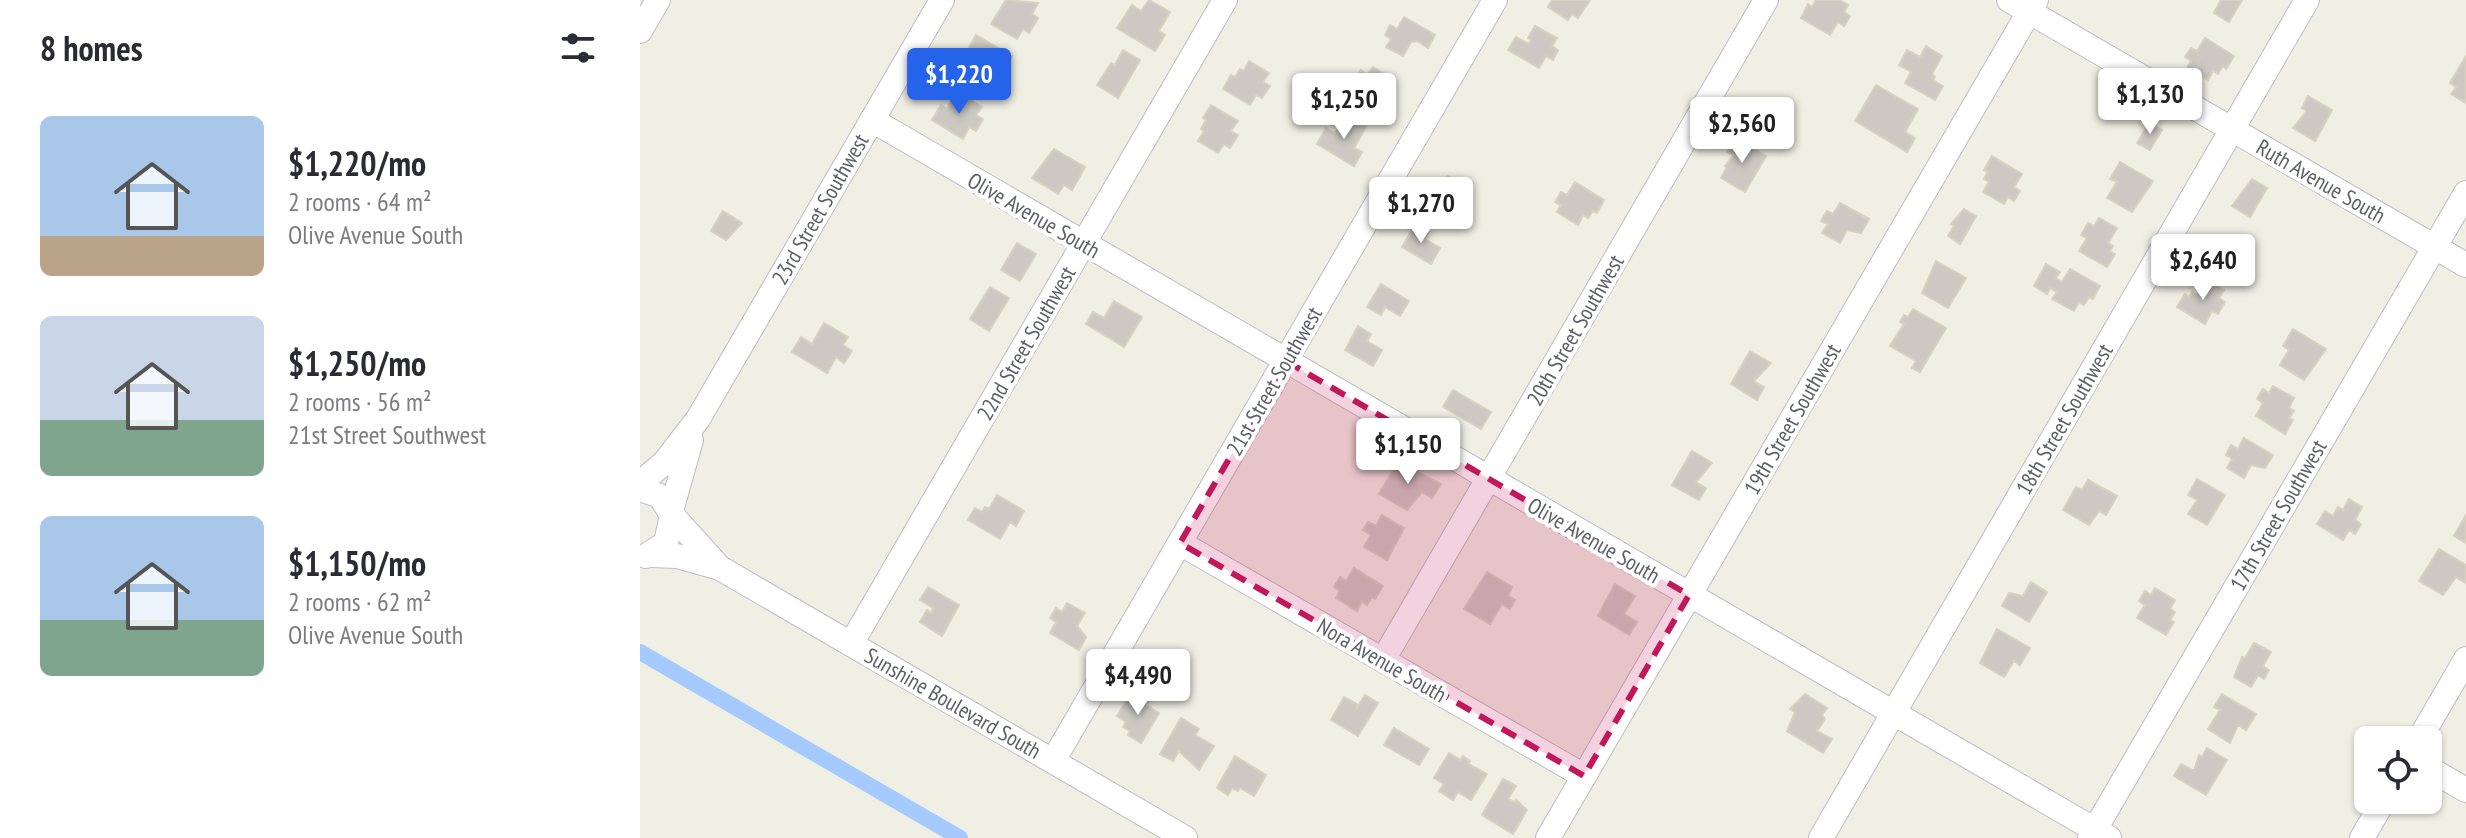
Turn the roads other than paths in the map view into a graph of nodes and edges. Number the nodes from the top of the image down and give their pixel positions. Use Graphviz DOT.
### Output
graph roads {
  1 [pos="658,0"];
  2 [pos="942,0"];
  3 [pos="1225,0"];
  4 [pos="1495,0"];
  5 [pos="1766,0"];
  6 [pos="2307,0"];
  7 [pos="2025,4"];
  8 [pos="640,31"];
  9 [pos="872,120"];
  10 [pos="2232,130"];
  11 [pos="2466,193"];
  12 [pos="1084,243"];
  13 [pos="2434,247"];
  14 [pos="2466,265"];
  15 [pos="1286,361"];
  16 [pos="698,419"];
  17 [pos="1489,479"];
  18 [pos="640,486"];
  19 [pos="671,513"];
  20 [pos="1180,543"];
  21 [pos="646,556"];
  22 [pos="720,568"];
  23 [pos="1689,595"];
  24 [pos="851,644"];
  25 [pos="2466,659"];
  26 [pos="1383,660"];
  27 [pos="1893,713"];
  28 [pos="2427,726"];
  29 [pos="1053,761"];
  30 [pos="1584,776"];
  31 [pos="2442,776"];
  32 [pos="2466,790"];
  33 [pos="2376,814"];
  34 [pos="2098,835"];
  35 [pos="1185,838"];
  36 [pos="1548,838"];
  37 [pos="1821,838"];
  38 [pos="2362,838"];
  1 -- 8 [label="street"];
  2 -- 9 [label="street, 23rd Street Southwest"];
  3 -- 12 [label="street, 22nd Street Southwest"];
  4 -- 15 [label="street, 21st Street Southwest"];
  5 -- 17 [label="street, 20th Street Southwest"];
  6 -- 10 [label="street, 18th Street Southwest"];
  7 -- 10 [label="street, Ruth Avenue South"];
  7 -- 23 [label="street, 19th Street Southwest"];
  9 -- 12 [label="street, Olive Avenue South"];
  9 -- 16 [label="street, 23rd Street Southwest"];
  10 -- 13 [label="street, Ruth Avenue South"];
  10 -- 27 [label="street, 18th Street Southwest"];
  11 -- 13 [label="street, 17th Street Southwest"];
  12 -- 15 [label="street, Olive Avenue South"];
  12 -- 24 [label="street, 22nd Street Southwest"];
  13 -- 14 [label="street, Ruth Avenue South"];
  13 -- 34 [label="street, 17th Street Southwest"];
  15 -- 17 [label="street, Olive Avenue South"];
  15 -- 20 [label="street, 21st Street Southwest"];
  16 -- 18 [label="street, 23rd Street Southwest"];
  16 -- 19 [label="street, 23rd Street Southwest"];
  17 -- 23 [label="street, Olive Avenue South"];
  17 -- 26 [label="street, 20th Street Southwest"];
  18 -- 19 [label="street, Sunshine Boulevard South"];
  19 -- 21 [label="street, 23rd Street Southwest"];
  19 -- 22 [label="street, Sunshine Boulevard South"];
  20 -- 26 [label="street, Nora Avenue South"];
  20 -- 29 [label="street, 21st Street Southwest"];
  21 -- 22 [label="street, Sunshine Boulevard South"];
  22 -- 24 [label="street, Sunshine Boulevard South"];
  23 -- 27 [label="street, Olive Avenue South"];
  23 -- 30 [label="street, 19th Street Southwest"];
  24 -- 29 [label="street, Sunshine Boulevard South"];
  25 -- 28 [label="street"];
  26 -- 30 [label="street, Nora Avenue South"];
  27 -- 34 [label="street, Olive Avenue South"];
  27 -- 37 [label="street, 18th Street Southwest"];
  29 -- 35 [label="street, Sunshine Boulevard South"];
  30 -- 36 [label="street, 19th Street Southwest"];
  31 -- 32 [label="street"];
  33 -- 38 [label="street"];
}
